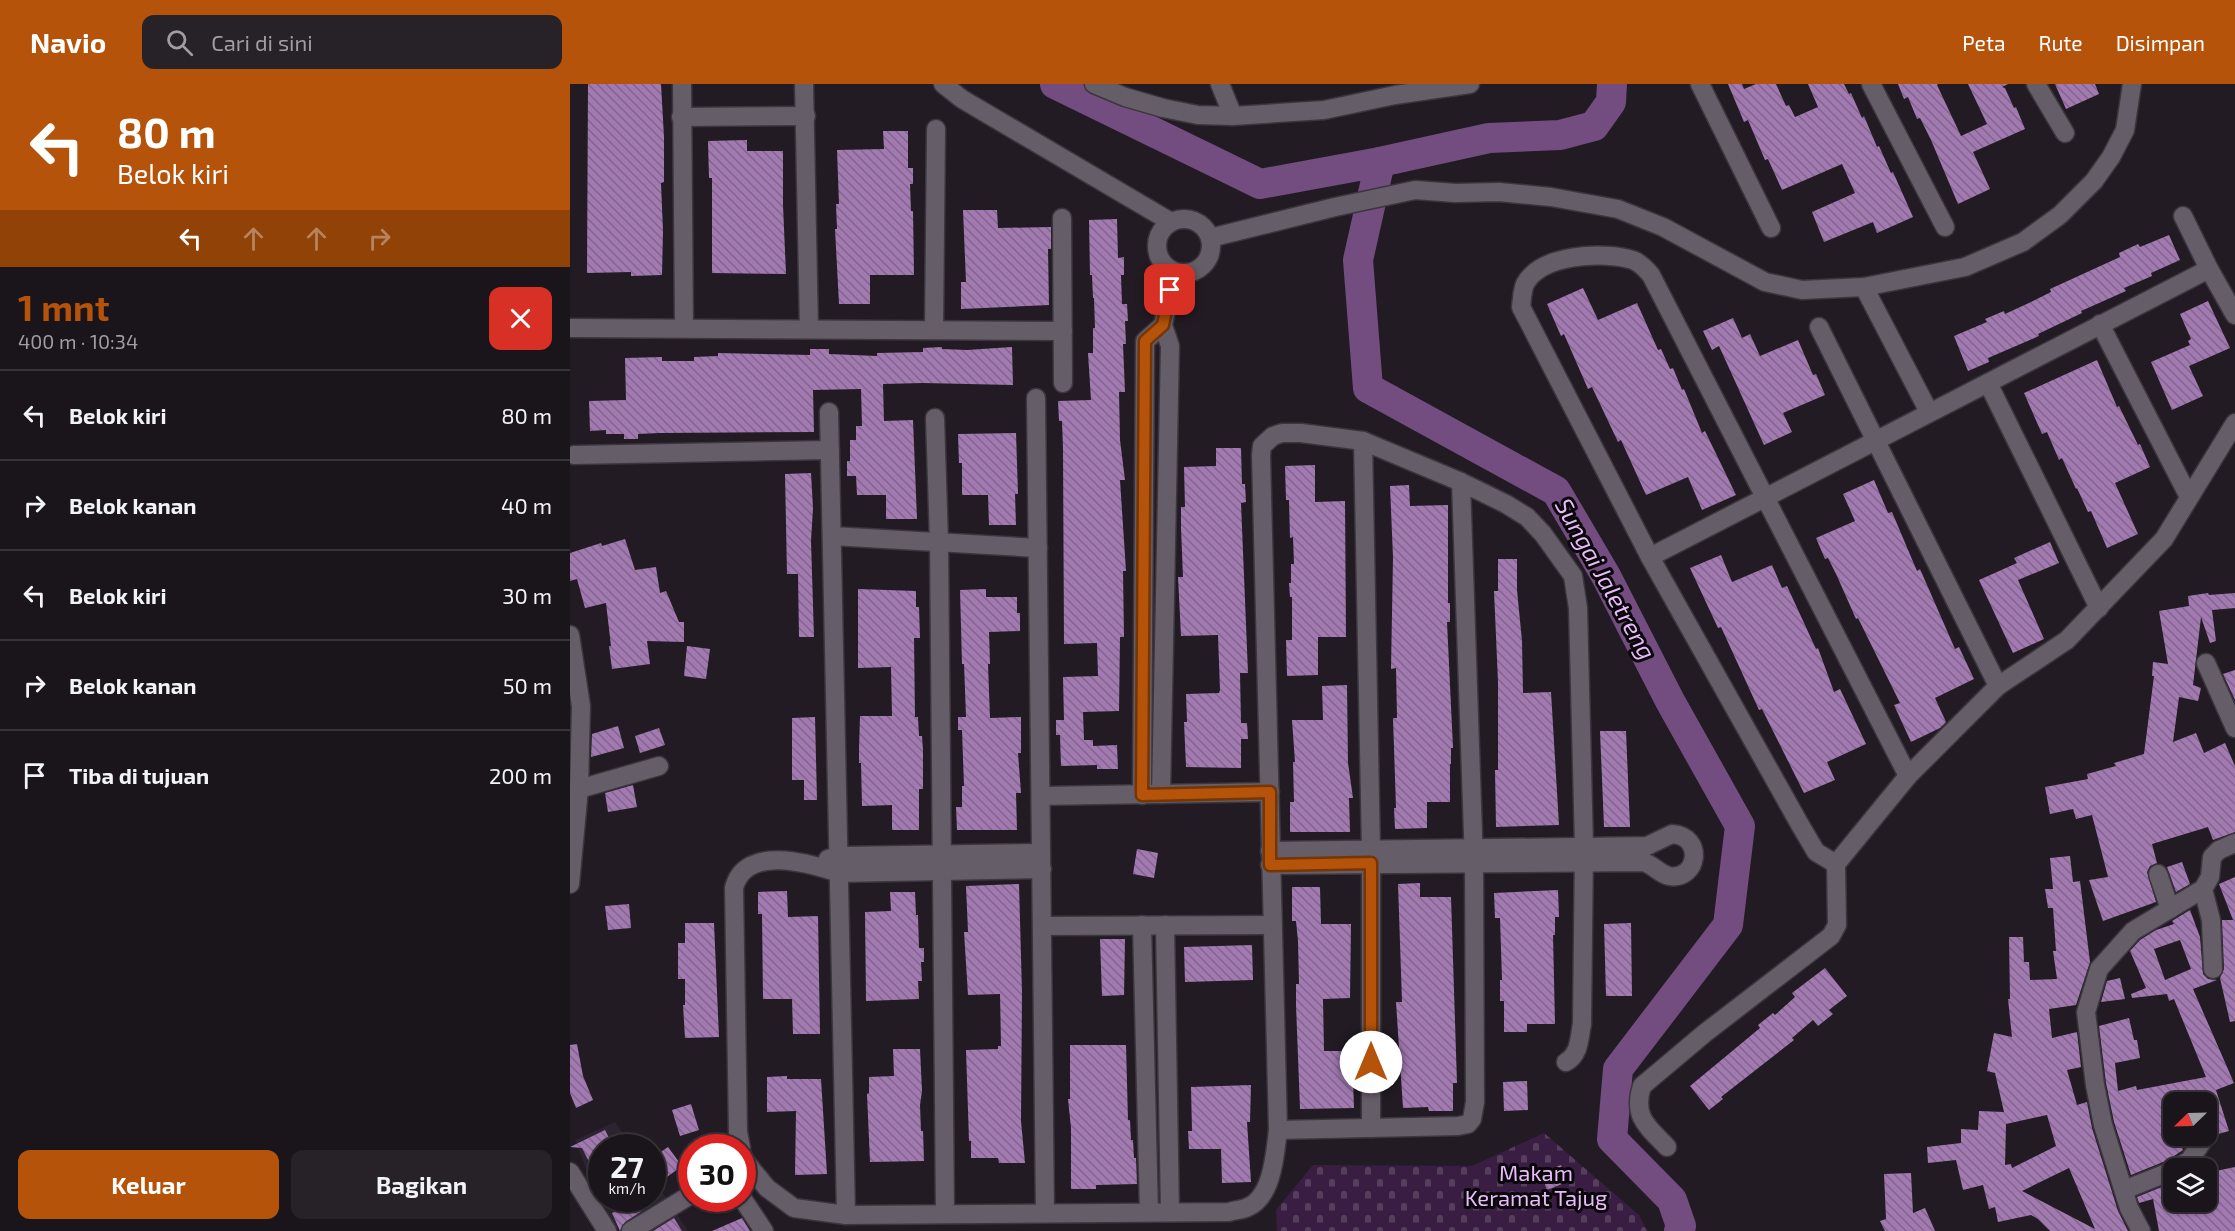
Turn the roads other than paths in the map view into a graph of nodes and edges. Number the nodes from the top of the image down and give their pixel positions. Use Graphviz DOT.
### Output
graph roads {
  1 [pos="682,84"];
  2 [pos="804,84"];
  3 [pos="943,84"];
  4 [pos="1094,84"];
  5 [pos="1220,84"];
  6 [pos="1470,84"];
  7 [pos="1700,84"];
  8 [pos="1871,84"];
  9 [pos="2036,84"];
  10 [pos="2133,84"];
  11 [pos="1393,90"];
  12 [pos="806,116"];
  13 [pos="1233,116"];
  14 [pos="681,117"];
  15 [pos="936,129"];
  16 [pos="2065,133"];
  17 [pos="2183,216"];
  18 [pos="1062,218"];
  19 [pos="1172,222"];
  20 [pos="1945,227"];
  21 [pos="1772,228"];
  22 [pos="1210,238"];
  23 [pos="2209,269"];
  24 [pos="1174,272"];
  25 [pos="1864,287"];
  26 [pos="2235,315"];
  27 [pos="2100,324"];
  28 [pos="1163,325"];
  29 [pos="1818,327"];
  30 [pos="570,328"];
  31 [pos="684,328"];
  32 [pos="809,329"];
  33 [pos="934,330"];
  34 [pos="1063,331"];
  35 [pos="1063,383"];
  36 [pos="1988,383"];
  37 [pos="1036,398"];
  38 [pos="829,412"];
  39 [pos="1929,412"];
  40 [pos="935,418"];
  41 [pos="2235,423"];
  42 [pos="1874,440"];
  43 [pos="1363,441"];
  44 [pos="830,450"];
  45 [pos="574,455"];
  46 [pos="1461,482"];
  47 [pos="2189,497"];
  48 [pos="1766,499"];
  49 [pos="832,536"];
  50 [pos="939,542"];
  51 [pos="1038,548"];
  52 [pos="1650,557"];
  53 [pos="2099,608"];
  54 [pos="570,635"];
  55 [pos="2206,663"];
  56 [pos="1998,686"];
  57 [pos="575,720"];
  58 [pos="2235,728"];
  59 [pos="659,766"];
  60 [pos="1908,776"];
  61 [pos="579,789"];
  62 [pos="1270,792"];
  63 [pos="1161,794"];
  64 [pos="1142,795"];
  65 [pos="1041,796"];
  66 [pos="572,829"];
  67 [pos="2235,843"];
  68 [pos="1584,854"];
  69 [pos="1474,856"];
  70 [pos="1371,857"];
  71 [pos="1270,858"];
  72 [pos="1041,861"];
  73 [pos="942,863"];
  74 [pos="839,864"];
  75 [pos="1836,864"];
  76 [pos="2158,874"];
  77 [pos="570,885"];
  78 [pos="2204,889"];
  79 [pos="2170,909"];
  80 [pos="1142,925"];
  81 [pos="1165,925"];
  82 [pos="1272,925"];
  83 [pos="1042,926"];
  84 [pos="2213,969"];
  85 [pos="1566,1062"];
  86 [pos="1371,1128"];
  87 [pos="1278,1130"];
  88 [pos="738,1134"];
  89 [pos="1667,1148"];
  90 [pos="570,1172"];
  91 [pos="2163,1174"];
  92 [pos="756,1175"];
  93 [pos="2124,1190"];
  94 [pos="678,1202"];
  95 [pos="752,1212"];
  96 [pos="1149,1212"];
  97 [pos="1170,1212"];
  98 [pos="1045,1213"];
  99 [pos="945,1214"];
  100 [pos="846,1215"];
  101 [pos="607,1231"];
  102 [pos="631,1231"];
  103 [pos="764,1231"];
  104 [pos="2141,1231"];
  1 -- 14 [label="street"];
  2 -- 12 [label="street"];
  3 -- 19 [label="street"];
  4 -- 13 [label="street"];
  5 -- 13 [label="street"];
  6 -- 11 [label="street"];
  7 -- 21 [label="street"];
  8 -- 20 [label="street"];
  9 -- 16 [label="street"];
  10 -- 25 [label="street"];
  11 -- 13 [label="street"];
  12 -- 14 [label="street"];
  12 -- 32 [label="street"];
  14 -- 31 [label="street"];
  15 -- 33 [label="street"];
  17 -- 23 [label="street"];
  18 -- 34 [label="street"];
  19 -- 22 [label="street"];
  19 -- 24 [label="street"];
  22 -- 24 [label="street"];
  22 -- 25 [label="street"];
  23 -- 26 [label="street"];
  23 -- 27 [label="street"];
  24 -- 28 [label="street"];
  25 -- 39 [label="street"];
  27 -- 36 [label="street"];
  27 -- 47 [label="street"];
  28 -- 63 [label="street"];
  28 -- 64 [label="street"];
  29 -- 42 [label="street"];
  30 -- 31 [label="street"];
  31 -- 32 [label="street"];
  32 -- 33 [label="street"];
  33 -- 34 [label="street"];
  34 -- 35 [label="street"];
  36 -- 39 [label="street"];
  36 -- 53 [label="street"];
  37 -- 51 [label="street"];
  38 -- 44 [label="street"];
  39 -- 42 [label="street"];
  40 -- 50 [label="street"];
  41 -- 47 [label="street"];
  42 -- 48 [label="street"];
  42 -- 56 [label="street"];
  43 -- 46 [label="street"];
  43 -- 62 [label="street"];
  43 -- 70 [label="street"];
  44 -- 45 [label="street"];
  44 -- 49 [label="street"];
  46 -- 68 [label="street"];
  46 -- 69 [label="street"];
  47 -- 53 [label="street"];
  48 -- 52 [label="street"];
  48 -- 52 [label="street"];
  48 -- 60 [label="street"];
  49 -- 50 [label="street"];
  49 -- 74 [label="street"];
  50 -- 51 [label="street"];
  50 -- 73 [label="street"];
  51 -- 65 [label="street"];
  52 -- 75 [label="street"];
  53 -- 56 [label="street"];
  54 -- 57 [label="street"];
  55 -- 58 [label="street"];
  56 -- 60 [label="street"];
  57 -- 61 [label="street"];
  59 -- 61 [label="street"];
  60 -- 75 [label="street"];
  61 -- 66 [label="street"];
  62 -- 63 [label="street"];
  62 -- 71 [label="street"];
  63 -- 64 [label="street"];
  64 -- 65 [label="street"];
  65 -- 72 [label="street"];
  66 -- 77 [label="street"];
  67 -- 78 [label="street"];
  68 -- 68 [label="street"];
  68 -- 69 [label="street"];
  68 -- 85 [label="street"];
  69 -- 70 [label="street"];
  69 -- 86 [label="street"];
  70 -- 71 [label="street"];
  70 -- 86 [label="street"];
  71 -- 82 [label="street"];
  72 -- 73 [label="street"];
  72 -- 83 [label="street"];
  73 -- 74 [label="street"];
  73 -- 99 [label="street"];
  74 -- 88 [label="street"];
  74 -- 100 [label="street"];
  75 -- 89 [label="street"];
  76 -- 79 [label="street"];
  78 -- 79 [label="street"];
  78 -- 84 [label="street"];
  79 -- 93 [label="street"];
  80 -- 81 [label="street"];
  80 -- 83 [label="street"];
  80 -- 96 [label="street"];
  81 -- 82 [label="street"];
  81 -- 97 [label="street"];
  82 -- 87 [label="street"];
  83 -- 98 [label="street"];
  86 -- 87 [label="street"];
  87 -- 97 [label="street"];
  90 -- 101 [label="street"];
  91 -- 93 [label="street"];
  92 -- 100 [label="street"];
  93 -- 104 [label="street"];
  94 -- 102 [label="street"];
  95 -- 103 [label="street"];
  96 -- 97 [label="street"];
  96 -- 98 [label="street"];
  98 -- 99 [label="street"];
  99 -- 100 [label="street"];
}
